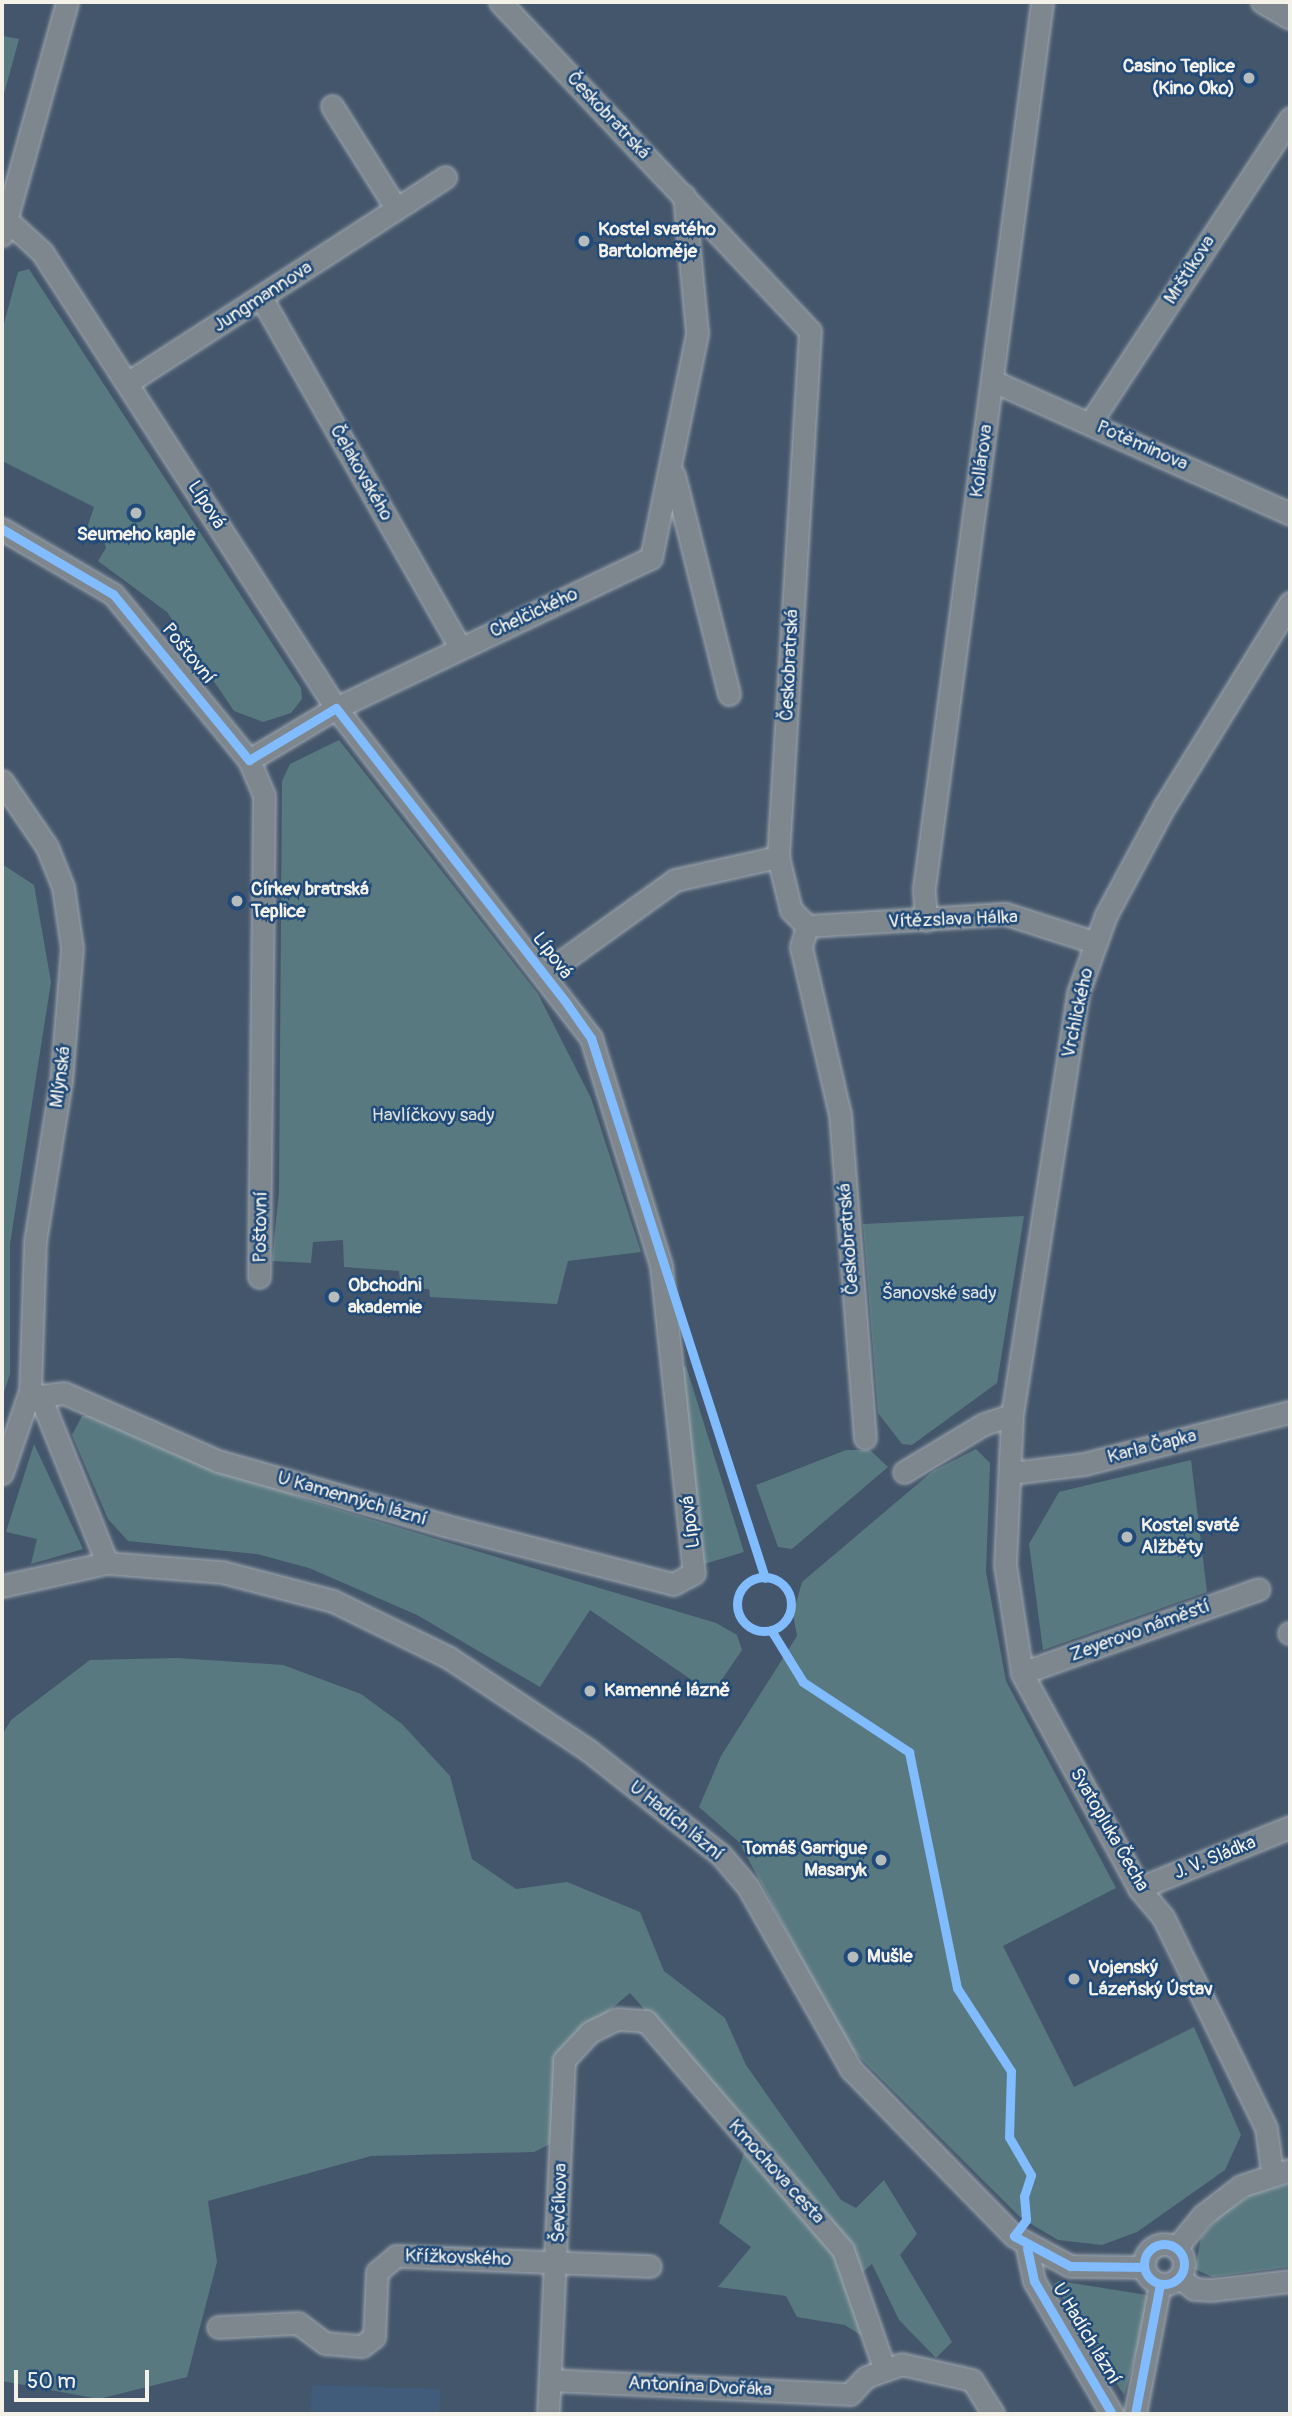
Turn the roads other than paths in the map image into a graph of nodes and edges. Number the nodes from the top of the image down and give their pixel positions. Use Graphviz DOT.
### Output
graph roads {
  1 [pos="67,2"];
  2 [pos="500,2"];
  3 [pos="1042,2"];
  4 [pos="1262,2"];
  5 [pos="1290,18"];
  6 [pos="332,106"];
  7 [pos="1290,118"];
  8 [pos="445,177"];
  9 [pos="684,196"];
  10 [pos="397,208"];
  11 [pos="4,227"];
  12 [pos="262,299"];
  13 [pos="993,381"];
  14 [pos="127,383"];
  15 [pos="1090,423"];
  16 [pos="672,469"];
  17 [pos="1290,514"];
  18 [pos="2,529"];
  19 [pos="1290,603"];
  20 [pos="460,648"];
  21 [pos="729,694"];
  22 [pos="336,708"];
  23 [pos="248,760"];
  24 [pos="2,781"];
  25 [pos="778,857"];
  26 [pos="926,920"];
  27 [pos="807,926"];
  28 [pos="1094,942"];
  29 [pos="544,974"];
  30 [pos="259,1277"];
  31 [pos="35,1393"];
  32 [pos="1290,1412"];
  33 [pos="1012,1415"];
  34 [pos="865,1438"];
  35 [pos="904,1472"];
  36 [pos="1012,1472"];
  37 [pos="2,1474"];
  38 [pos="107,1563"];
  39 [pos="673,1584"];
  40 [pos="2,1586"];
  41 [pos="1259,1589"];
  42 [pos="1022,1674"];
  43 [pos="1290,1828"];
  44 [pos="1139,1888"];
  45 [pos="617,2019"];
  46 [pos="1281,2171"];
  47 [pos="1027,2248"];
  48 [pos="1176,2248"];
  49 [pos="558,2262"];
  50 [pos="650,2266"];
  51 [pos="1144,2267"];
  52 [pos="1170,2280"];
  53 [pos="1290,2281"];
  54 [pos="218,2328"];
  55 [pos="884,2368"];
  56 [pos="550,2380"];
  57 [pos="849,2404"];
  58 [pos="548,2414"];
  59 [pos="993,2414"];
  60 [pos="1112,2414"];
  61 [pos="1135,2414"];
  1 -- 11 [label="street"];
  2 -- 9 [label="street, Českobratrská"];
  3 -- 13 [label="street, Kollárova"];
  4 -- 5 [label="street"];
  6 -- 10 [label="street"];
  7 -- 15 [label="street, Mrštíkova"];
  8 -- 10 [label="street, Jungmannova"];
  9 -- 16 [label="street, Chelčického"];
  9 -- 25 [label="street, Českobratrská"];
  10 -- 12 [label="street, Jungmannova"];
  11 -- 14 [label="street, Lípová"];
  12 -- 14 [label="street, Jungmannova"];
  12 -- 20 [label="street, Čelakovského"];
  13 -- 15 [label="street, Potěminova"];
  13 -- 26 [label="street, Kollárova"];
  14 -- 22 [label="street, Lípová"];
  15 -- 17 [label="street, Potěminova"];
  16 -- 20 [label="street, Chelčického"];
  16 -- 21 [label="street, Chelčického"];
  18 -- 23 [label="street, Poštovní"];
  19 -- 28 [label="street, Vrchlického"];
  20 -- 22 [label="street, Chelčického"];
  22 -- 23 [label="street"];
  22 -- 29 [label="street, Lípová"];
  23 -- 30 [label="street, Poštovní"];
  24 -- 31 [label="street, Mlýnská"];
  25 -- 27 [label="street, Českobratrská"];
  25 -- 29 [label="street"];
  26 -- 27 [label="street, Vítězslava Hálka"];
  26 -- 28 [label="street, Vítězslava Hálka"];
  27 -- 34 [label="street, Českobratrská"];
  28 -- 33 [label="street, Vrchlického"];
  29 -- 39 [label="street, Lípová"];
  31 -- 37 [label="street"];
  31 -- 38 [label="street"];
  31 -- 39 [label="street, U Kamenných lázní"];
  32 -- 36 [label="street, Karla Čapka"];
  33 -- 35 [label="street"];
  33 -- 36 [label="street, Vrchlického"];
  36 -- 42 [label="street, Svatopluka Čecha"];
  38 -- 40 [label="street, U Hadích lázní"];
  38 -- 47 [label="street, U Hadích lázní"];
  41 -- 42 [label="street, Zeyerovo náměstí"];
  42 -- 44 [label="street, Svatopluka Čecha"];
  43 -- 44 [label="street, J. V. Sládka"];
  44 -- 46 [label="street, Svatopluka Čecha"];
  45 -- 49 [label="street, Ševčíkova"];
  45 -- 55 [label="street, Kmochova cesta"];
  46 -- 48 [label="street"];
  47 -- 51 [label="street"];
  47 -- 60 [label="street, U Hadích lázní"];
  48 -- 51 [label="street"];
  48 -- 52 [label="street"];
  49 -- 50 [label="street, Křížkovského"];
  49 -- 54 [label="street, Křížkovského"];
  49 -- 56 [label="street, Ševčíkova"];
  51 -- 52 [label="street"];
  52 -- 53 [label="street"];
  52 -- 61 [label="street"];
  55 -- 57 [label="street"];
  55 -- 59 [label="street"];
  56 -- 57 [label="street, Antonína Dvořáka"];
  56 -- 58 [label="street, Ševčíkova"];
}
